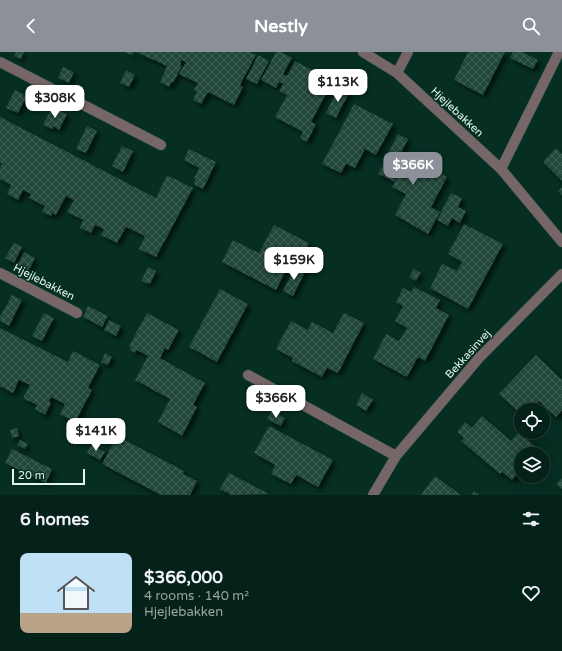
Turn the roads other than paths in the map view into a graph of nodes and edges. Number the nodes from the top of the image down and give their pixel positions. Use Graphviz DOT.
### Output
graph roads {
  1 [pos="363,52"];
  2 [pos="408,52"];
  3 [pos="559,52"];
  4 [pos="0,62"];
  5 [pos="397,73"];
  6 [pos="161,145"];
  7 [pos="501,169"];
  8 [pos="562,242"];
  9 [pos="0,273"];
  10 [pos="562,274"];
  11 [pos="77,313"];
  12 [pos="248,374"];
  13 [pos="396,456"];
  14 [pos="373,495"];
  1 -- 5 [label="street, Hjejlebakken"];
  2 -- 5 [label="street"];
  3 -- 7 [label="street"];
  4 -- 6 [label="street"];
  5 -- 7 [label="street, Hjejlebakken"];
  7 -- 8 [label="street, Hjejlebakken"];
  9 -- 11 [label="street, Hjejlebakken"];
  10 -- 13 [label="street, Bekkasinvej"];
  12 -- 13 [label="street"];
  13 -- 14 [label="street, Bekkasinvej"];
}
